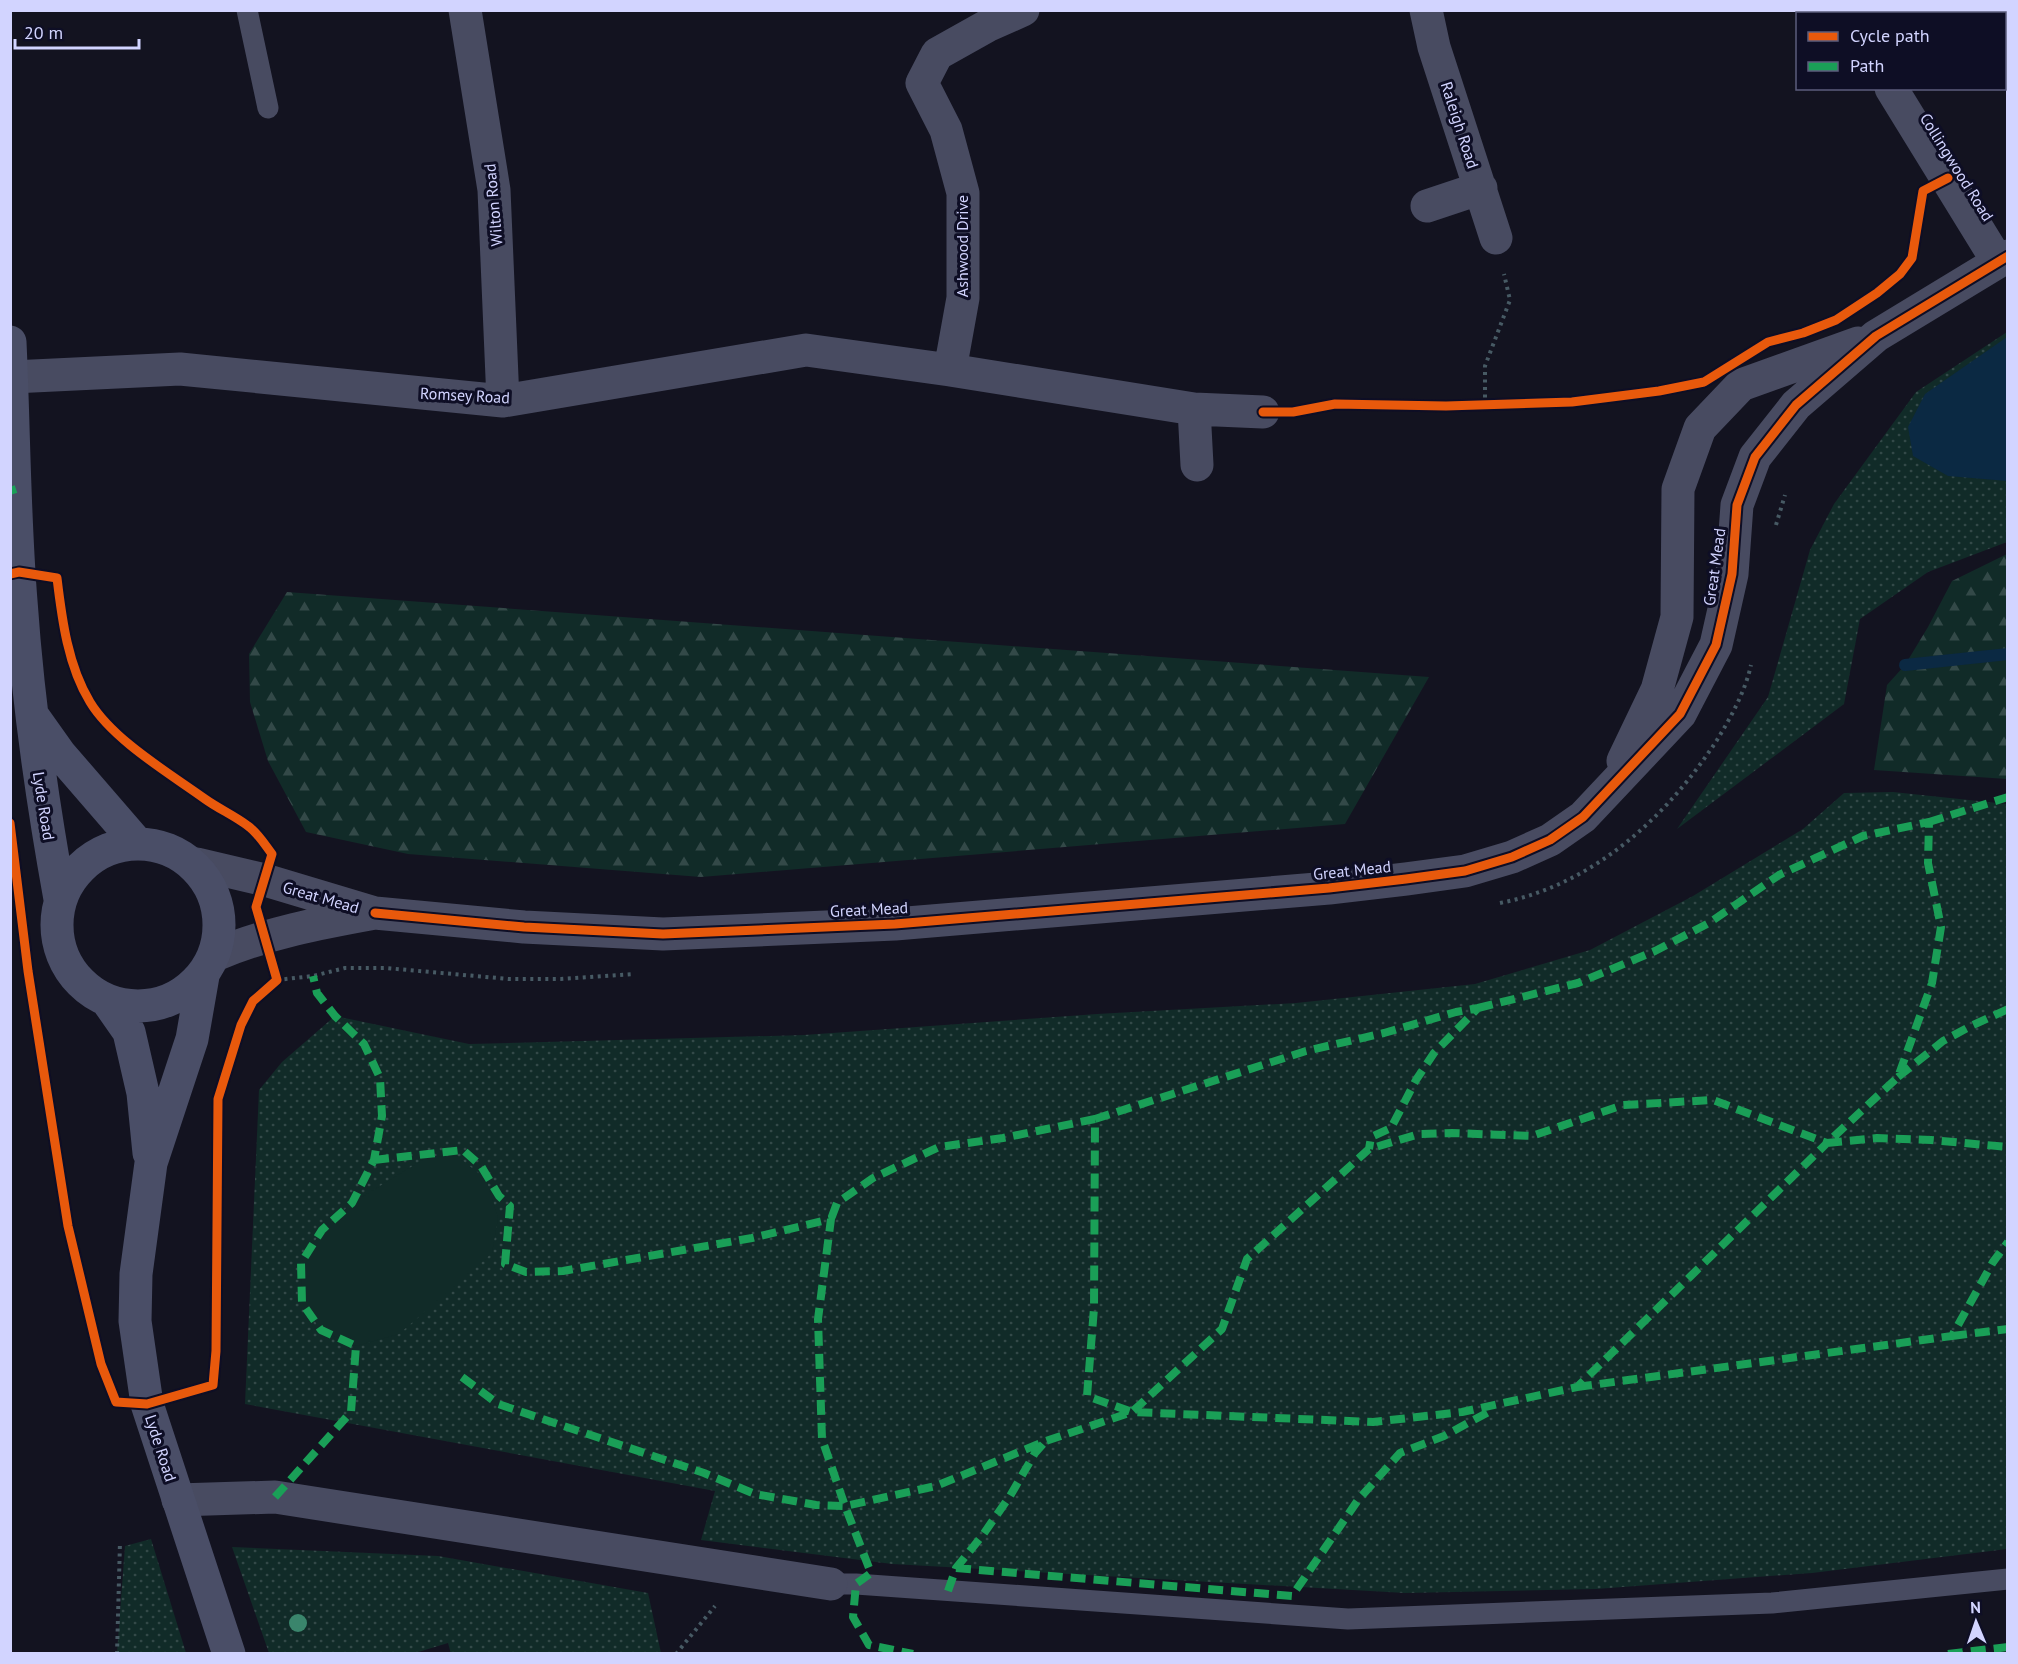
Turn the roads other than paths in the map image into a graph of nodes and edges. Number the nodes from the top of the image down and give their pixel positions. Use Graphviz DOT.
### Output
graph roads {
  1 [pos="247,10"];
  2 [pos="465,10"];
  3 [pos="1023,10"];
  4 [pos="1426,10"];
  5 [pos="1892,90"];
  6 [pos="268,108"];
  7 [pos="1481,188"];
  8 [pos="1427,206"];
  9 [pos="1496,238"];
  10 [pos="2002,259"];
  11 [pos="1876,336"];
  12 [pos="10,342"];
  13 [pos="950,369"];
  14 [pos="12,377"];
  15 [pos="503,401"];
  16 [pos="1194,409"];
  17 [pos="1263,412"];
  18 [pos="1197,465"];
  19 [pos="31,712"];
  20 [pos="1610,789"];
  21 [pos="137,843"];
  22 [pos="197,864"];
  23 [pos="60,899"];
  24 [pos="375,913"];
  25 [pos="209,965"];
  26 [pos="108,1002"];
  27 [pos="150,1163"];
  28 [pos="178,1500"];
  29 [pos="2007,1580"];
  30 [pos="831,1584"];
  31 [pos="229,1653"];
  1 -- 6 [label="lane"];
  2 -- 15 [label="street, Wilton Road"];
  3 -- 13 [label="street, Ashwood Drive"];
  4 -- 7 [label="street, Raleigh Road"];
  5 -- 10 [label="street, Collingwood Road"];
  7 -- 8 [label="street"];
  7 -- 9 [label="street, Raleigh Road"];
  10 -- 11 [label="street, Great Mead"];
  11 -- 20 [label="street, Great Mead"];
  11 -- 20 [label="street, Great Mead"];
  12 -- 14 [label="street, Lyde Road"];
  13 -- 15 [label="street, Romsey Road"];
  13 -- 16 [label="street"];
  14 -- 15 [label="street, Romsey Road"];
  14 -- 19 [label="street, Lyde Road"];
  16 -- 17 [label="street"];
  16 -- 18 [label="street"];
  19 -- 21 [label="street, Lyde Road"];
  19 -- 23 [label="street, Lyde Road"];
  20 -- 24 [label="street, Great Mead"];
  21 -- 22 [label="street, Lyde Road"];
  21 -- 23 [label="street, Lyde Road"];
  22 -- 24 [label="street, Great Mead"];
  22 -- 25 [label="street, Lyde Road"];
  23 -- 26 [label="street, Lyde Road"];
  24 -- 25 [label="street, Great Mead"];
  25 -- 26 [label="street, Lyde Road"];
  25 -- 27 [label="street, Lyde Road"];
  26 -- 27 [label="street, Lyde Road"];
  27 -- 28 [label="street, Lyde Road"];
  28 -- 30 [label="street"];
  28 -- 31 [label="street, Lyde Road"];
  29 -- 30 [label="lane"];
}
